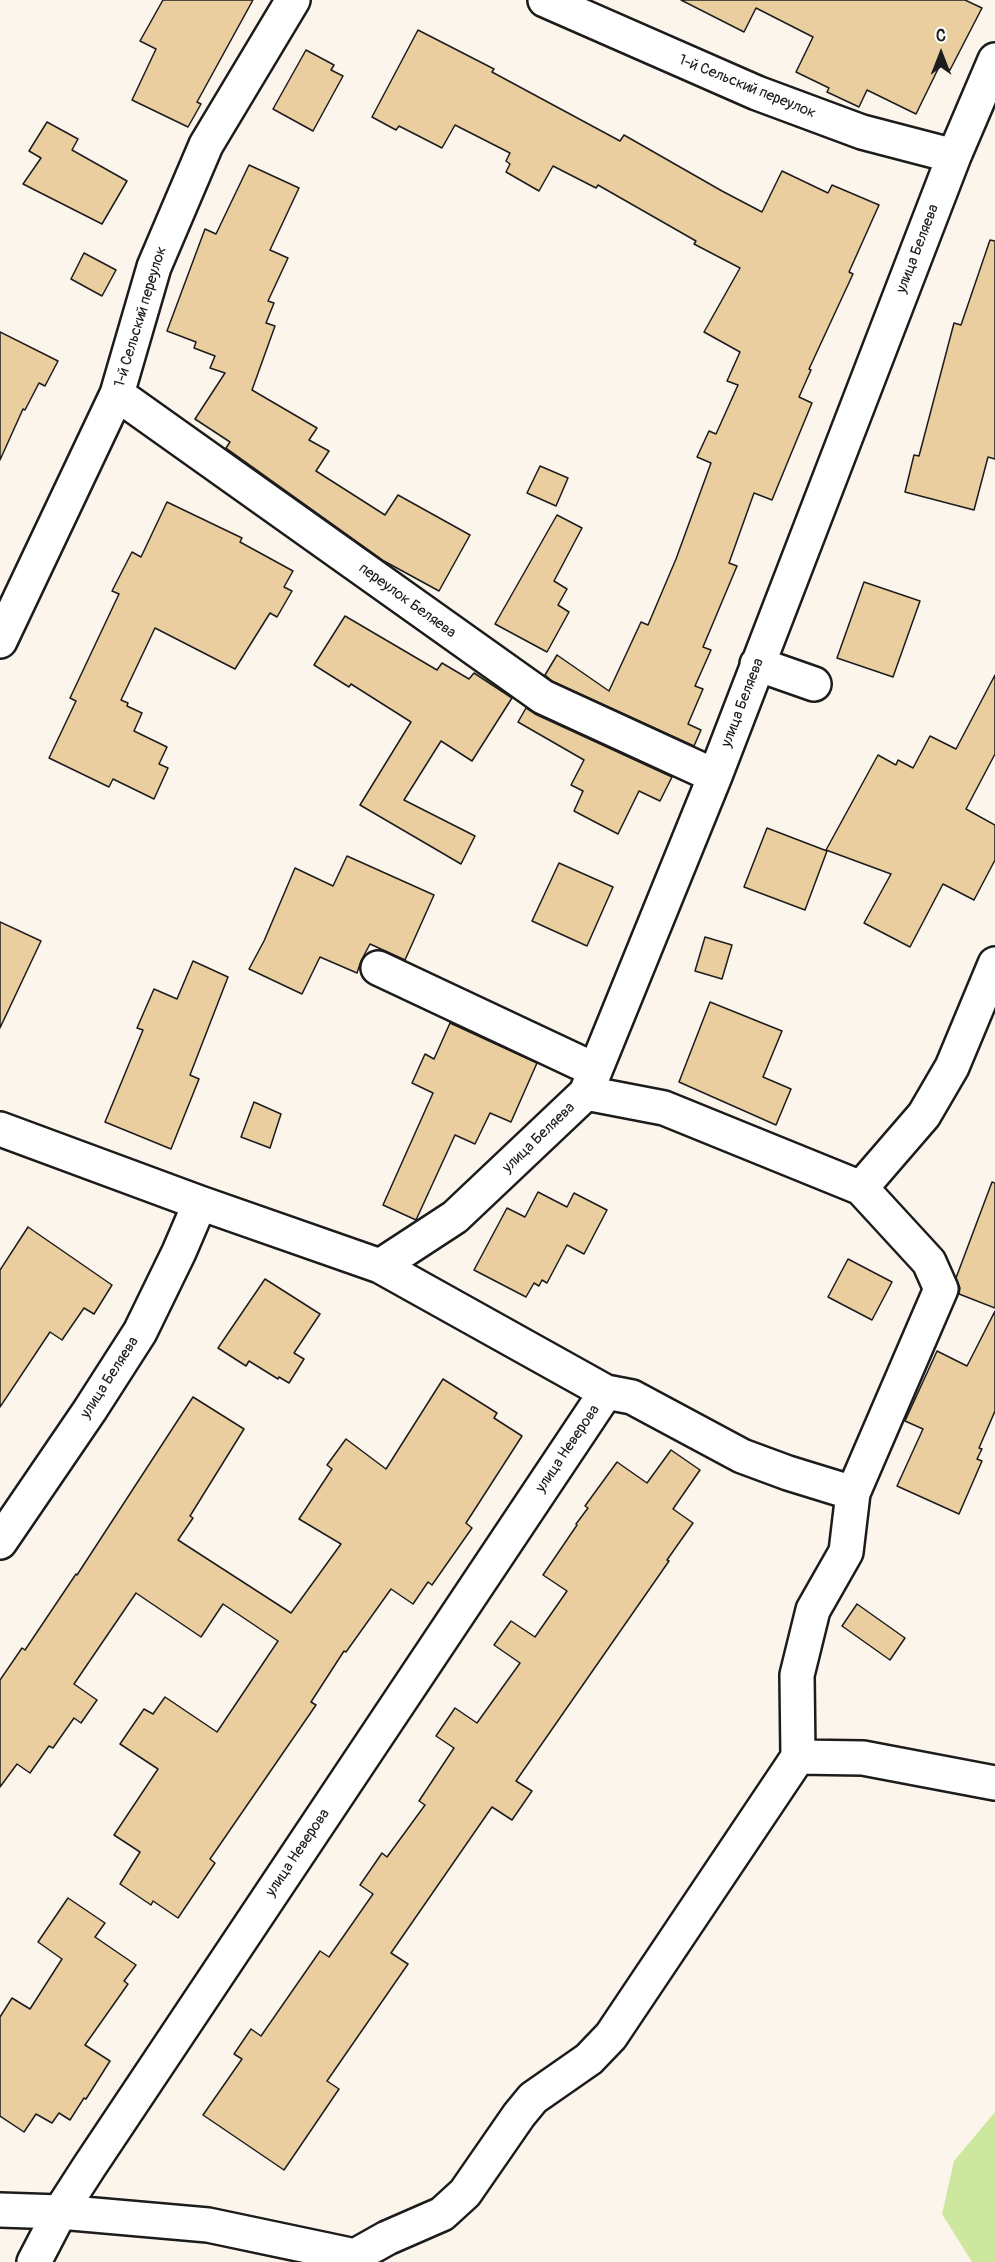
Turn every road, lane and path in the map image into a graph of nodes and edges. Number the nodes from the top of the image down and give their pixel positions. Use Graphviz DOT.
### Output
graph roads {
  1 [pos="293,0"];
  2 [pos="545,0"];
  3 [pos="995,60"];
  4 [pos="954,156"];
  5 [pos="117,394"];
  6 [pos="0,641"];
  7 [pos="757,664"];
  8 [pos="814,684"];
  9 [pos="715,777"];
  10 [pos="995,966"];
  11 [pos="378,968"];
  12 [pos="590,1082"];
  13 [pos="0,1129"];
  14 [pos="861,1188"];
  15 [pos="200,1203"];
  16 [pos="380,1266"];
  17 [pos="606,1392"];
  18 [pos="853,1493"];
  19 [pos="0,1542"];
  20 [pos="798,1757"];
  21 [pos="995,1783"];
  22 [pos="0,2210"];
  23 [pos="60,2212"];
  24 [pos="34,2262"];
  1 -- 5 [label="street, 1-й Сельский переулок"];
  2 -- 4 [label="street, 1-й Сельский переулок"];
  3 -- 4 [label="street, улица Беляева"];
  4 -- 7 [label="street, улица Беляева"];
  5 -- 6 [label="street, 1-й Сельский переулок"];
  5 -- 9 [label="street, переулок Беляева"];
  7 -- 8 [label="street"];
  7 -- 9 [label="street, улица Беляева"];
  9 -- 12 [label="street, улица Беляева"];
  10 -- 14 [label="street"];
  11 -- 12 [label="street"];
  12 -- 14 [label="street"];
  12 -- 16 [label="street, улица Беляева"];
  13 -- 15 [label="street"];
  14 -- 18 [label="street"];
  15 -- 16 [label="street"];
  15 -- 19 [label="street, улица Беляева"];
  16 -- 17 [label="street"];
  17 -- 18 [label="street, улица Неверова"];
  17 -- 23 [label="street, улица Неверова"];
  18 -- 20 [label="street"];
  20 -- 21 [label="street"];
  20 -- 23 [label="street"];
  22 -- 23 [label="street"];
  23 -- 24 [label="street, улица Неверова"];
}
